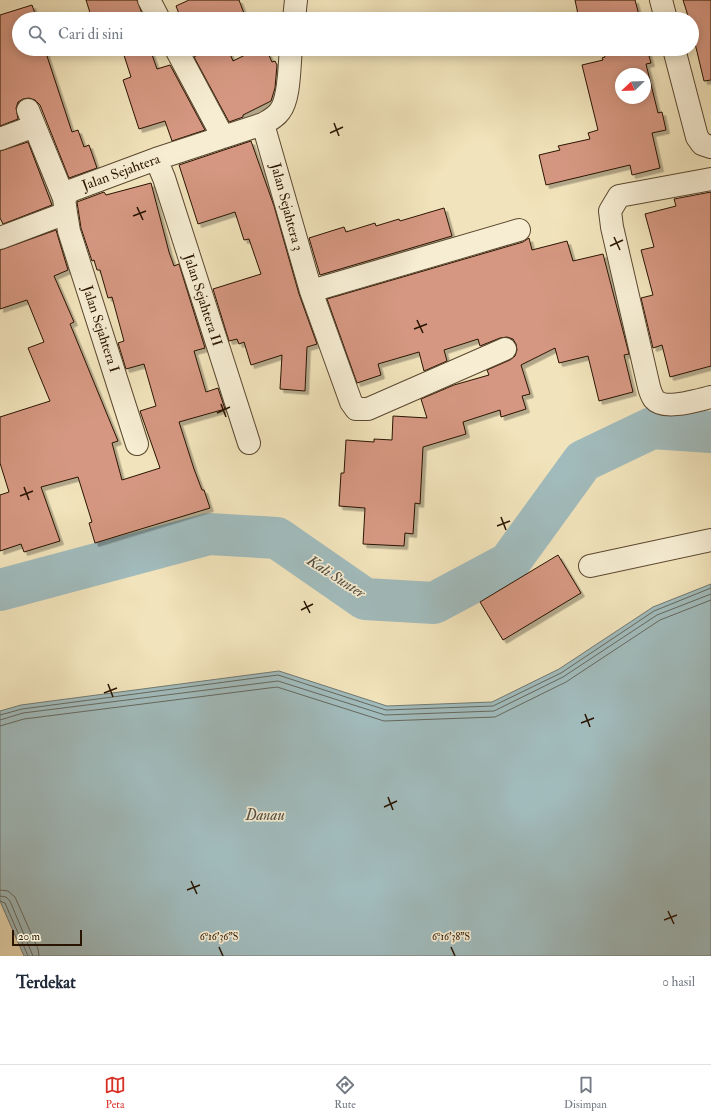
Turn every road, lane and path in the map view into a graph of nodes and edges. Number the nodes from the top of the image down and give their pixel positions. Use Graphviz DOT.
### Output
graph roads {
  1 [pos="149,0"];
  2 [pos="661,0"];
  3 [pos="155,12"];
  4 [pos="664,12"];
  5 [pos="180,56"];
  6 [pos="290,56"];
  7 [pos="676,56"];
  8 [pos="263,124"];
  9 [pos="223,137"];
  10 [pos="0,139"];
  11 [pos="711,147"];
  12 [pos="156,159"];
  13 [pos="711,179"];
  14 [pos="65,206"];
  15 [pos="518,230"];
  16 [pos="0,238"];
  17 [pos="310,291"];
  18 [pos="505,350"];
  19 [pos="711,397"];
  20 [pos="249,443"];
  21 [pos="137,444"];
  22 [pos="711,540"];
  23 [pos="590,566"];
  1 -- 3 [label="street"];
  2 -- 4 [label="street"];
  5 -- 9 [label="street"];
  6 -- 8 [label="street, Jalan Sejahtera"];
  7 -- 11 [label="street"];
  8 -- 9 [label="street, Jalan Sejahtera"];
  8 -- 17 [label="street, Jalan Sejahtera 3"];
  9 -- 12 [label="street, Jalan Sejahtera"];
  10 -- 14 [label="street, Jalan Sejahtera I"];
  12 -- 14 [label="street, Jalan Sejahtera"];
  12 -- 20 [label="street, Jalan Sejahtera II"];
  13 -- 19 [label="street"];
  14 -- 16 [label="street, Jalan Sejahtera"];
  14 -- 21 [label="street, Jalan Sejahtera I"];
  15 -- 17 [label="street"];
  17 -- 18 [label="street, Jalan Sejahtera 3"];
  22 -- 23 [label="street"];
}
